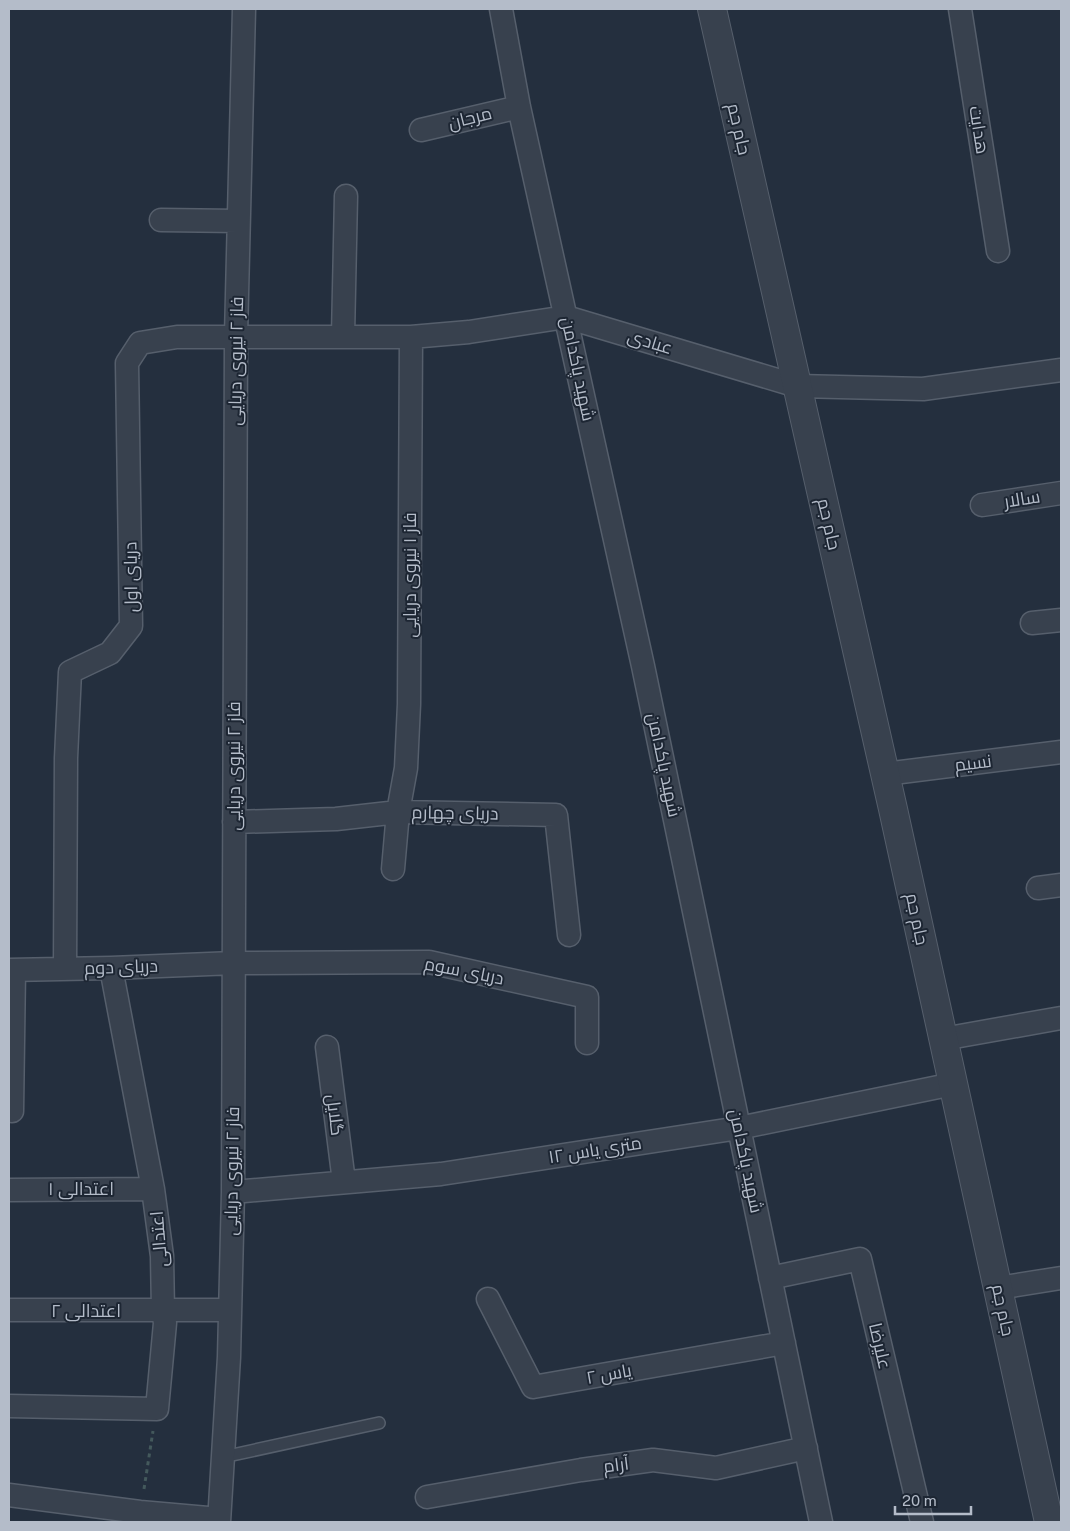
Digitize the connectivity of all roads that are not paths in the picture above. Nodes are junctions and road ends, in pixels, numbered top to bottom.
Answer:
1 (244, 9) edge
2 (501, 9) edge
3 (712, 9) edge
4 (960, 9) edge
5 (519, 106) junction
6 (421, 130) dead end
7 (346, 196) dead end
8 (161, 220) dead end
9 (238, 221) junction
10 (998, 251) dead end
11 (566, 317) junction
12 (236, 336) junction
13 (342, 336) junction
14 (412, 337) junction
15 (1061, 370) edge
16 (797, 386) junction
17 (1061, 493) edge
18 (982, 505) dead end
19 (1061, 620) edge
20 (1032, 623) dead end
21 (1061, 752) edge
22 (885, 774) junction
23 (398, 812) junction
24 (234, 822) junction
25 (393, 869) dead end
26 (1061, 884) edge
27 (1038, 888) dead end
28 (569, 935) dead end
29 (234, 963) junction
30 (111, 968) junction
31 (65, 969) junction
32 (11, 970) edge
33 (1061, 1018) edge
34 (944, 1039) junction
35 (586, 1043) dead end
36 (327, 1047) dead end
37 (11, 1071) edge
38 (953, 1084) junction
39 (12, 1111) dead end
40 (739, 1128) junction
41 (344, 1182) junction
42 (153, 1189) junction
43 (9, 1190) edge
44 (232, 1192) junction
45 (770, 1278) junction
46 (1061, 1278) edge
47 (998, 1288) junction
48 (488, 1298) dead end
49 (9, 1310) edge
50 (230, 1310) junction
51 (163, 1311) junction
52 (784, 1343) junction
53 (9, 1406) edge
54 (379, 1423) dead end
55 (806, 1448) junction
56 (222, 1457) junction
57 (9, 1495) edge
58 (427, 1497) dead end
59 (219, 1521) edge
60 (821, 1522) edge
61 (922, 1522) edge
62 (1049, 1522) edge

1 - 9 street, فاز ۲ نیروی دریایی
2 - 5 street, شهید پاکدامن
3 - 16 street, جام جم
4 - 10 street, هدایت
5 - 6 street, مرجان
5 - 11 street, شهید پاکدامن
7 - 13 street
8 - 9 street
9 - 12 street, فاز ۲ نیروی دریایی
11 - 14 street, عبادی
11 - 16 street, عبادی
11 - 40 street, شهید پاکدامن
12 - 13 street, عبادی
12 - 24 street, فاز ۲ نیروی دریایی
12 - 31 street, دریای اول
13 - 14 street, عبادی
14 - 23 street, فاز ۱ نیروی دریایی
15 - 16 street, عبادی
16 - 22 street, جام جم
17 - 18 street, سالار
19 - 20 street
21 - 22 street, نسیم
22 - 34 street, جام جم
23 - 24 street, دریای چهارم
23 - 25 street, فاز ۱ نیروی دریایی
23 - 28 street, دریای چهارم
24 - 29 street, فاز ۲ نیروی دریایی
26 - 27 street
29 - 30 street, دریای دوم
29 - 35 street, دریای سوم
29 - 44 street, فاز ۲ نیروی دریایی
30 - 31 street, دریای دوم
30 - 42 street, اعتدالی
31 - 32 street, دریای دوم
32 - 37 street
33 - 34 street
34 - 38 street, جام جم
36 - 41 street, گلایل
37 - 39 street
38 - 40 street, ۱۲ متری یاس
38 - 47 street, جام جم
40 - 41 street, ۱۲ متری یاس
40 - 45 street, شهید پاکدامن
41 - 44 street, ۱۲ متری یاس
42 - 43 street, اعتدالی ۱
42 - 51 street, اعتدالی
44 - 50 street, فاز ۲ نیروی دریایی
45 - 52 street, شهید پاکدامن
45 - 61 street, علیرضا
46 - 47 street
47 - 62 street, جام جم
48 - 52 street, یاس ۲
49 - 51 street, اعتدالی ۲
50 - 51 street, اعتدالی ۲
50 - 56 street, فاز ۲ نیروی دریایی
51 - 53 street, اعتدالی
52 - 55 street, شهید پاکدامن
54 - 56 lane
55 - 58 street, آرام
55 - 60 street, شهید پاکدامن
56 - 59 street, فاز ۲ نیروی دریایی
57 - 59 street

